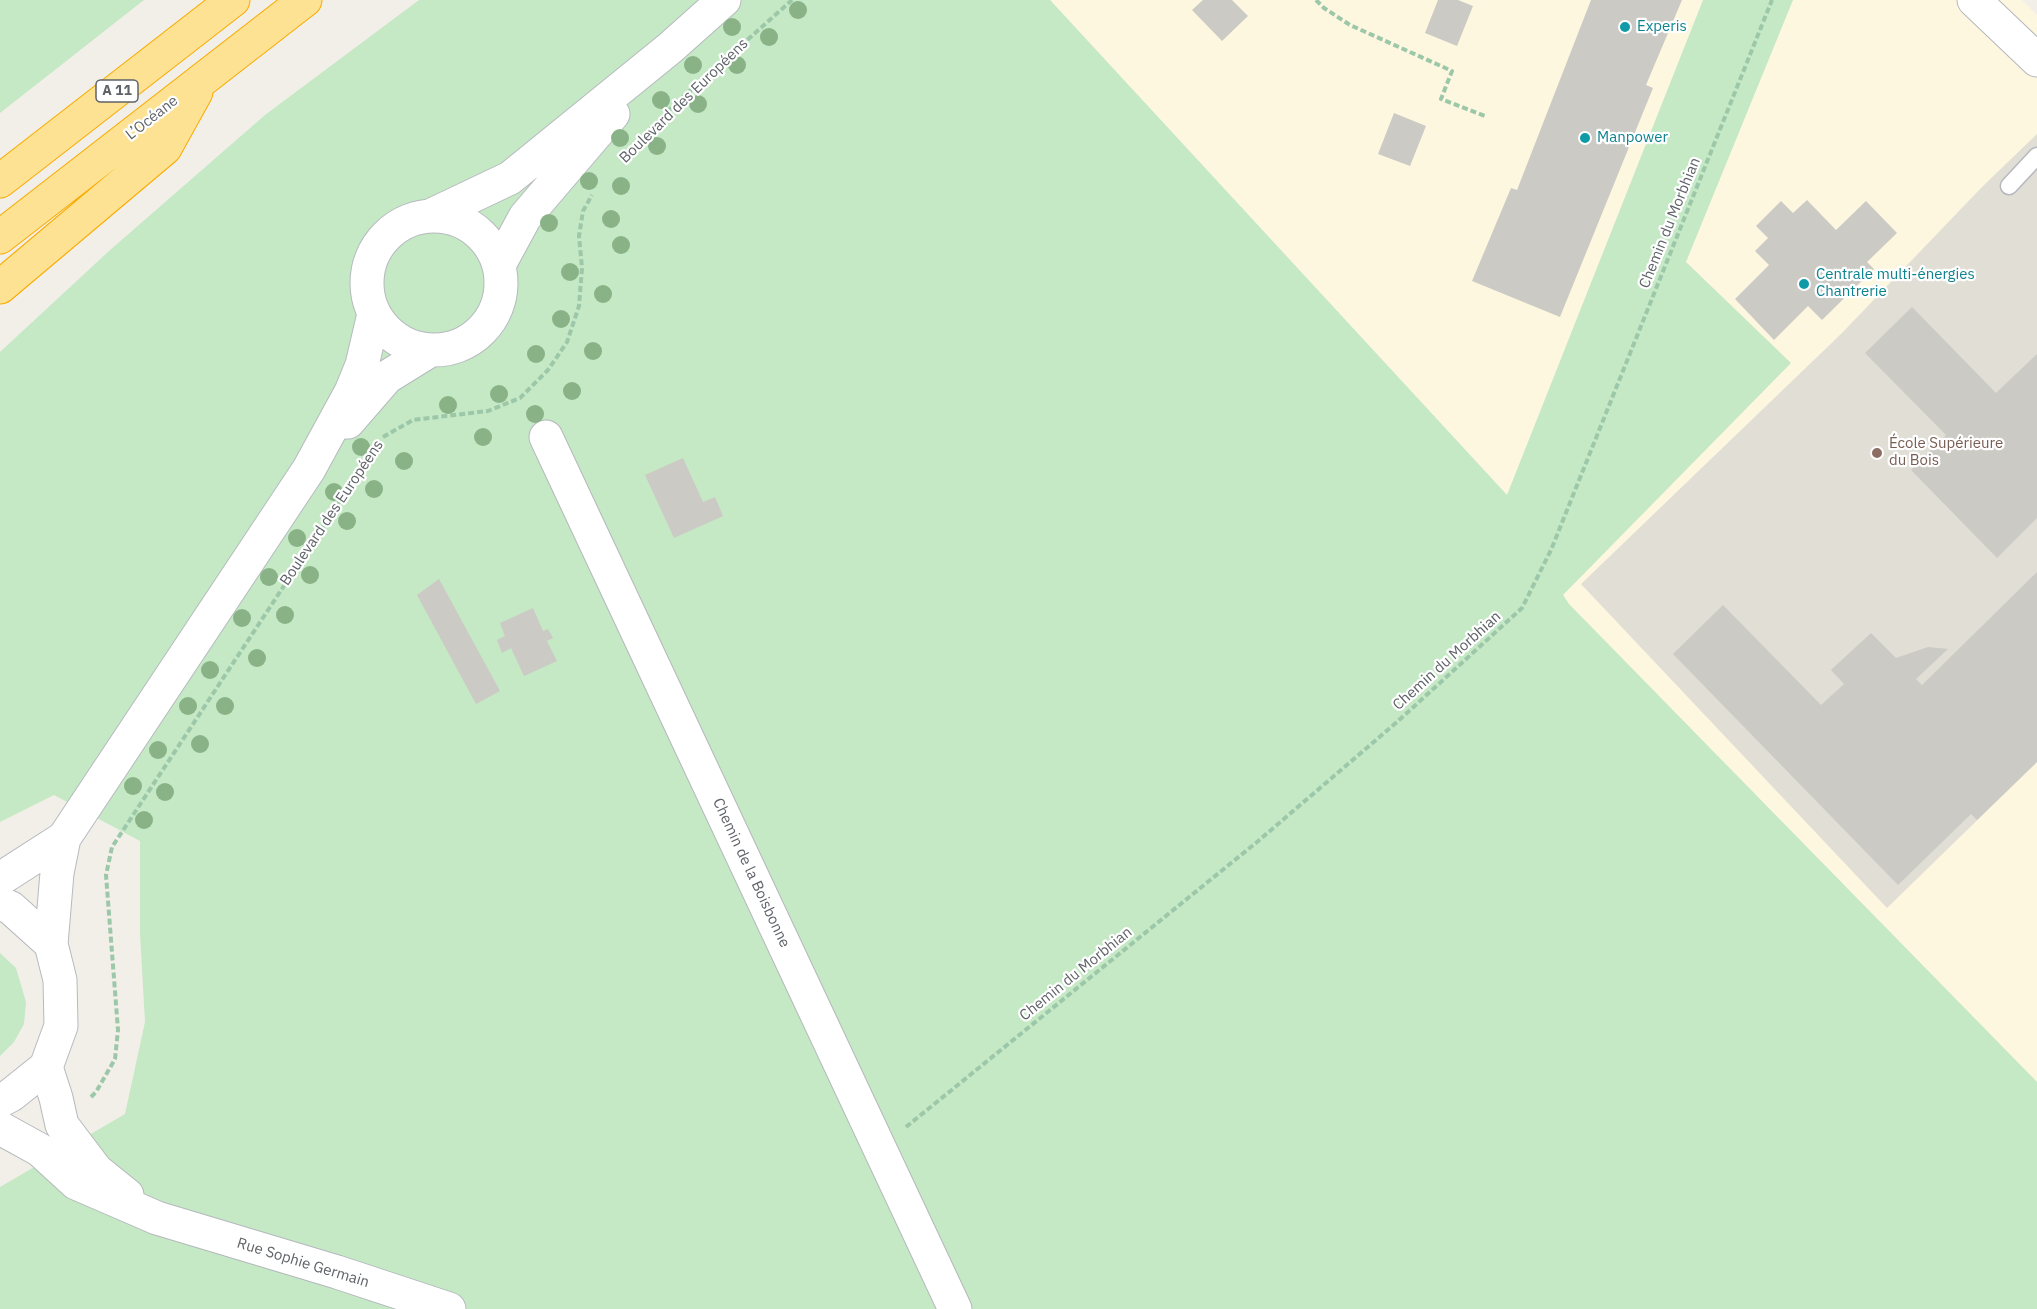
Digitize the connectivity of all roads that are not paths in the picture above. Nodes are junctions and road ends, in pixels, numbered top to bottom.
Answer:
1 (233, 0) edge
2 (305, 0) edge
3 (724, 0) edge
4 (1974, 0) edge
5 (670, 48) junction
6 (2037, 60) edge
7 (202, 81) junction
8 (2037, 156) edge
9 (0, 181) edge
10 (2009, 186) dead end
11 (430, 216) junction
12 (0, 237) edge
13 (499, 265) junction
14 (0, 287) edge
15 (374, 314) junction
16 (429, 351) junction
17 (546, 437) dead end
18 (309, 469) junction
19 (64, 838) junction
20 (0, 879) edge
21 (0, 903) edge
22 (51, 944) junction
23 (46, 1067) junction
24 (0, 1101) edge
25 (0, 1128) edge
26 (157, 1218) junction
27 (449, 1309) edge
28 (955, 1309) edge

1 - 9 highway, A 11
2 - 7 highway, L’Océane / A 11
3 - 5 street
4 - 6 street
5 - 11 street
5 - 13 street
7 - 12 highway, L’Océane / A 11
7 - 14 highway
8 - 10 lane
11 - 13 street
11 - 15 street
13 - 16 street
15 - 16 street
15 - 18 street
16 - 18 street
17 - 28 street, Chemin de la Boisbonne
18 - 19 street
19 - 20 street
19 - 22 street
21 - 22 street
22 - 23 street
23 - 24 street
23 - 26 street, Rue Sophie Germain
25 - 26 street, Rue Sophie Germain
26 - 27 street, Rue Sophie Germain

